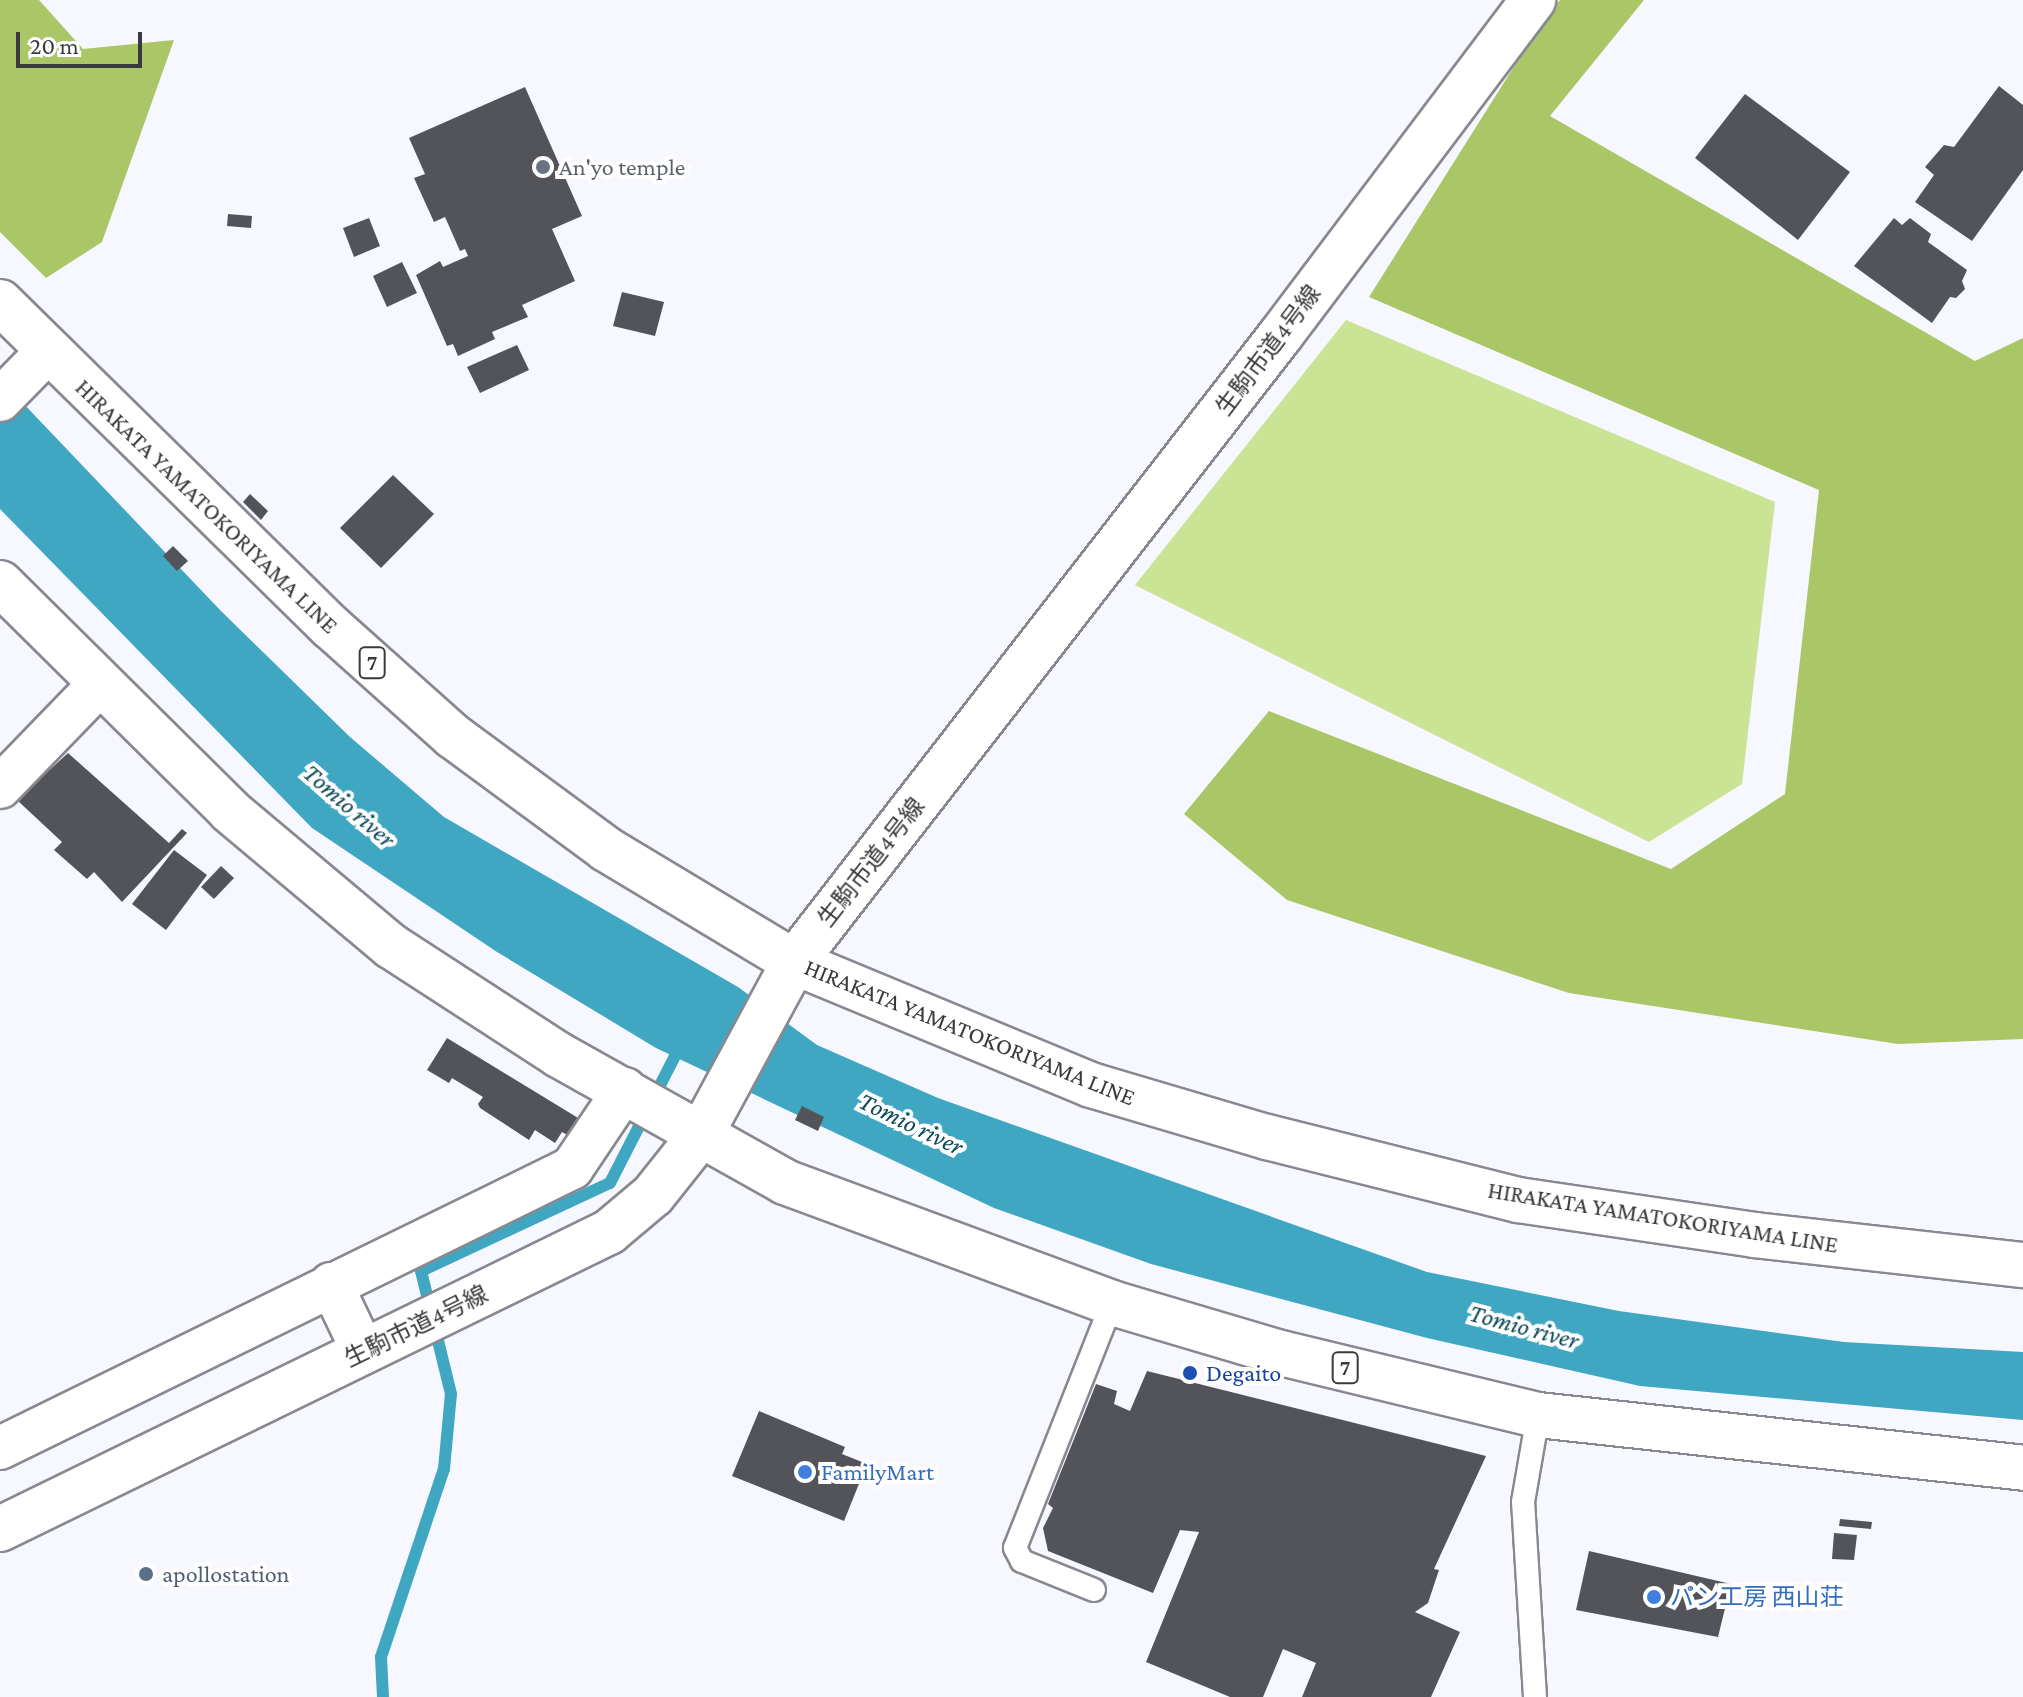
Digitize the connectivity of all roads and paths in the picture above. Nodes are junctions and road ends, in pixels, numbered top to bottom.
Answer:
1 (1533, 0) edge
2 (0, 302) edge
3 (48, 351) junction
4 (0, 400) edge
5 (0, 583) edge
6 (99, 685) junction
7 (0, 787) edge
8 (794, 962) junction
9 (625, 1089) junction
10 (700, 1136) junction
11 (2023, 1265) edge
12 (331, 1284) junction
13 (1112, 1303) junction
14 (363, 1351) junction
15 (1538, 1415) junction
16 (0, 1448) edge
17 (2023, 1468) edge
18 (0, 1529) edge
19 (1094, 1590) dead end
20 (1535, 1697) edge

1 - 8 main road, 生駒市道4号線
2 - 3 main road, HIRAKATA YAMATOKORIYAMA LINE / 7
3 - 4 street
3 - 8 main road, HIRAKATA YAMATOKORIYAMA LINE / 7
5 - 6 main road, 7
6 - 7 street
6 - 9 main road, 7
8 - 10 main road, 生駒市道4号線
8 - 11 main road, HIRAKATA YAMATOKORIYAMA LINE / 7
9 - 10 main road, 7
9 - 12 street
10 - 13 main road, 7
10 - 14 main road, 生駒市道4号線
12 - 14 street
12 - 16 street
13 - 15 main road, 7
13 - 19 lane
14 - 18 main road, 生駒市道4号線
15 - 17 main road, 7
15 - 20 lane

